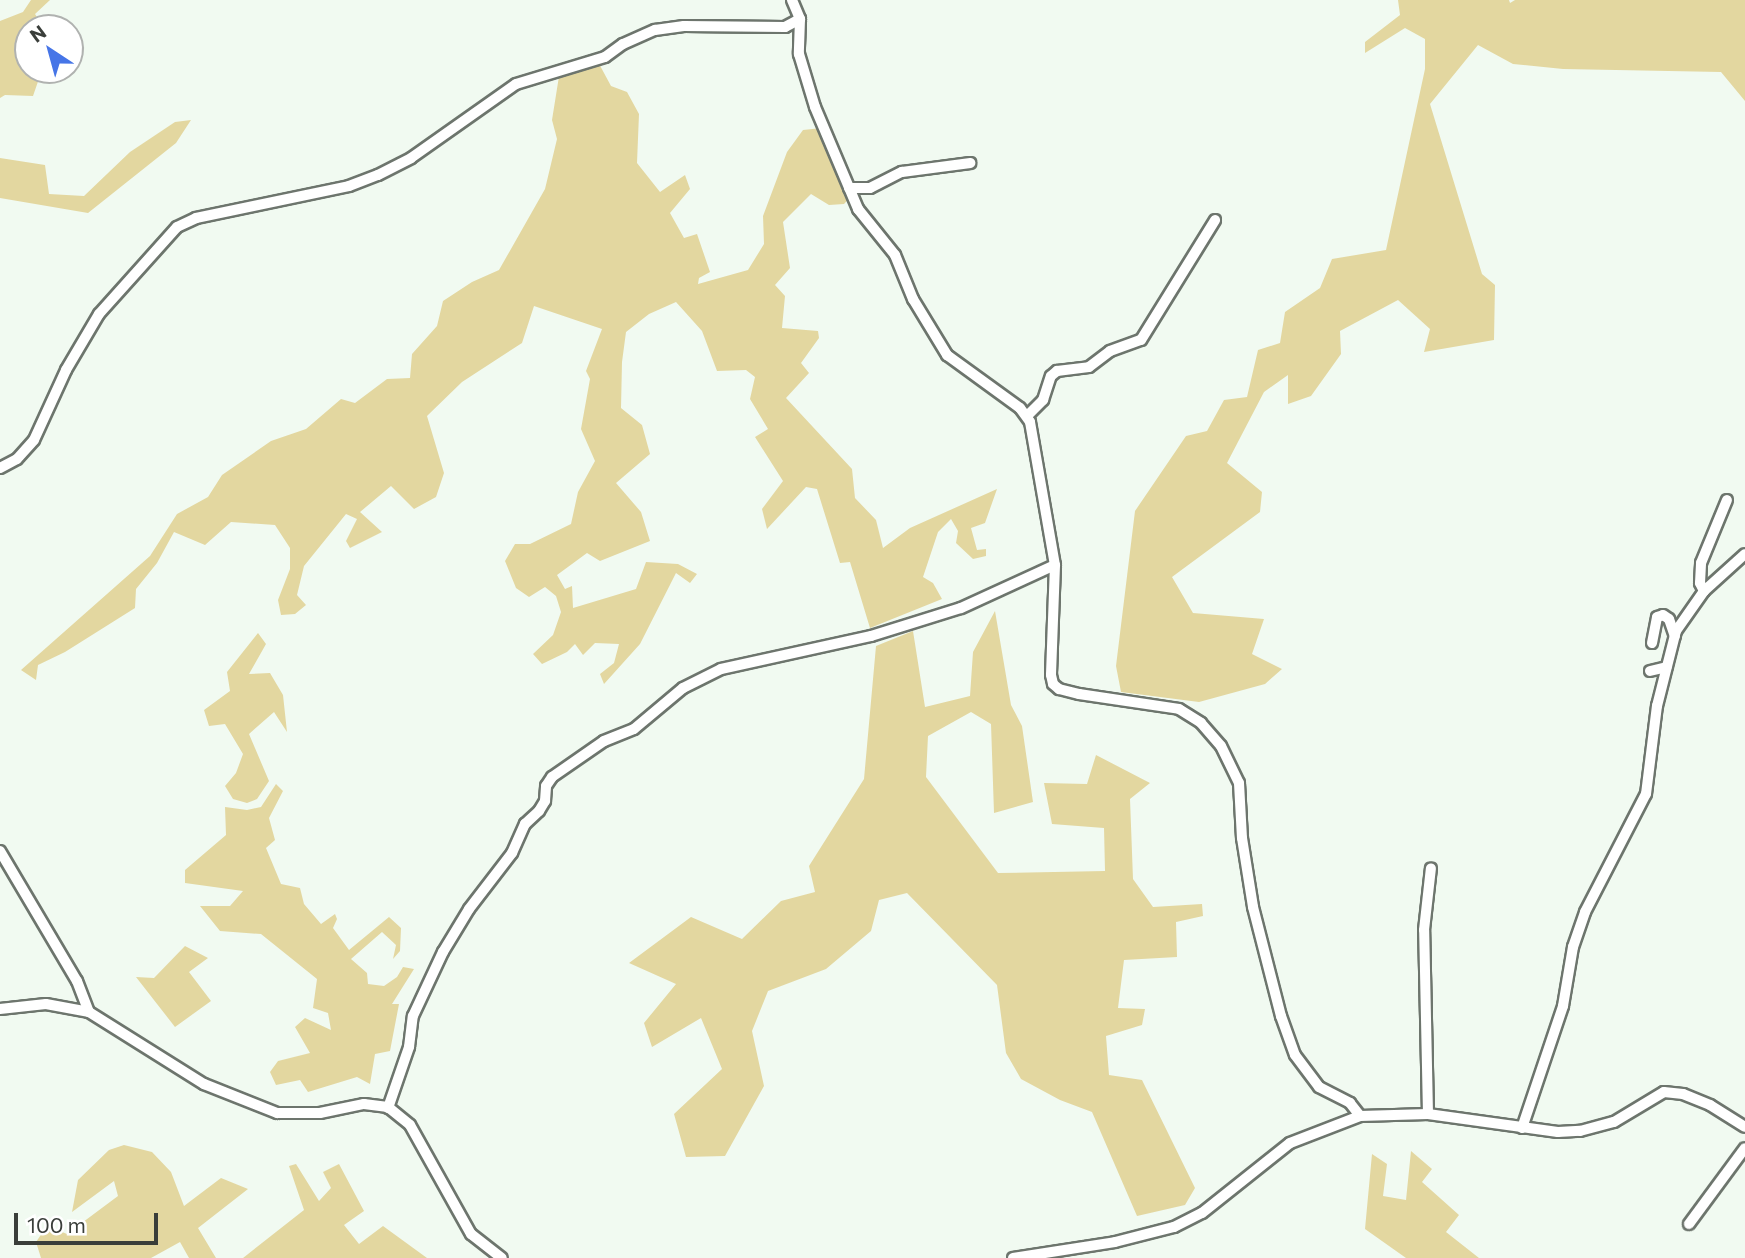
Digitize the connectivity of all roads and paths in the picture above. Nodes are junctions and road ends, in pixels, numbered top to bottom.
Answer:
1 (792, 0) edge
2 (800, 19) junction
3 (970, 163) dead end
4 (849, 188) junction
5 (1215, 220) dead end
6 (1027, 416) junction
7 (0, 468) edge
8 (1727, 500) dead end
9 (1745, 554) edge
10 (1055, 565) junction
11 (1704, 591) junction
12 (1675, 636) junction
13 (1652, 643) dead end
14 (1667, 667) junction
15 (1650, 671) dead end
16 (0, 851) edge
17 (1431, 867) dead end
18 (0, 1009) edge
19 (89, 1012) junction
20 (388, 1108) junction
21 (1428, 1114) junction
22 (1360, 1116) junction
23 (1745, 1127) edge
24 (1522, 1128) junction
25 (1745, 1148) edge
26 (1689, 1224) dead end
27 (502, 1258) edge
28 (1013, 1258) edge

1 - 2 street
2 - 4 street
2 - 7 street
3 - 4 street
4 - 6 street
5 - 6 street
6 - 10 street
8 - 11 street
9 - 11 street
10 - 20 street
10 - 22 street
11 - 12 street
12 - 13 street
12 - 14 street
14 - 15 street
14 - 24 street
16 - 19 street
17 - 21 street
18 - 19 street
19 - 20 street
20 - 27 street
21 - 22 street
21 - 24 street
22 - 28 street
23 - 24 street
25 - 26 street

